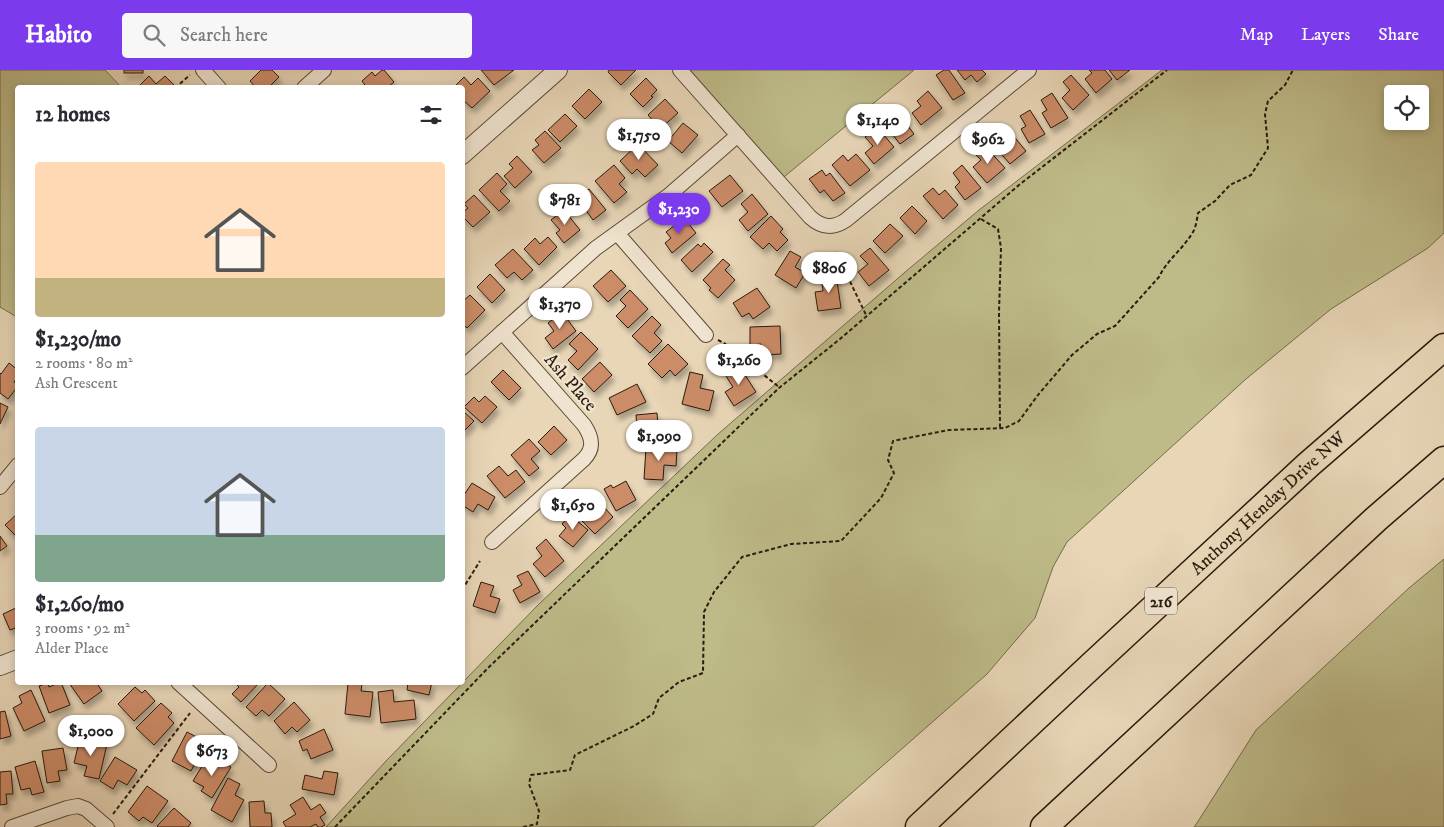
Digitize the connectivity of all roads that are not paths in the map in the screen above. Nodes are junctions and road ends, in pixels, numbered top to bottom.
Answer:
1 (324, 70) edge
2 (558, 70) edge
3 (680, 70) edge
4 (1029, 70) edge
5 (197, 72) edge
6 (215, 85) edge
7 (307, 85) edge
8 (738, 134) junction
9 (465, 151) edge
10 (617, 233) junction
11 (502, 332) junction
12 (706, 335) road end
13 (1444, 347) edge
14 (465, 365) edge
15 (1444, 460) edge
16 (1444, 466) edge
17 (15, 469) edge
18 (0, 487) edge
19 (1394, 503) junction
20 (492, 542) dead end
21 (15, 660) edge
22 (0, 666) edge
23 (181, 685) edge
24 (269, 765) dead end
25 (12, 827) edge
26 (107, 827) edge
27 (919, 827) edge
28 (1044, 827) edge

1 - 7 street
2 - 9 street
3 - 8 street
4 - 8 street
5 - 6 street
8 - 10 street
10 - 11 street
10 - 12 street
11 - 14 street
11 - 20 street, Ash Place
13 - 27 highway, Anthony Henday Drive NW / 216
15 - 19 highway
16 - 19 highway
17 - 18 street
19 - 28 highway
21 - 22 street
23 - 24 street
25 - 26 street

